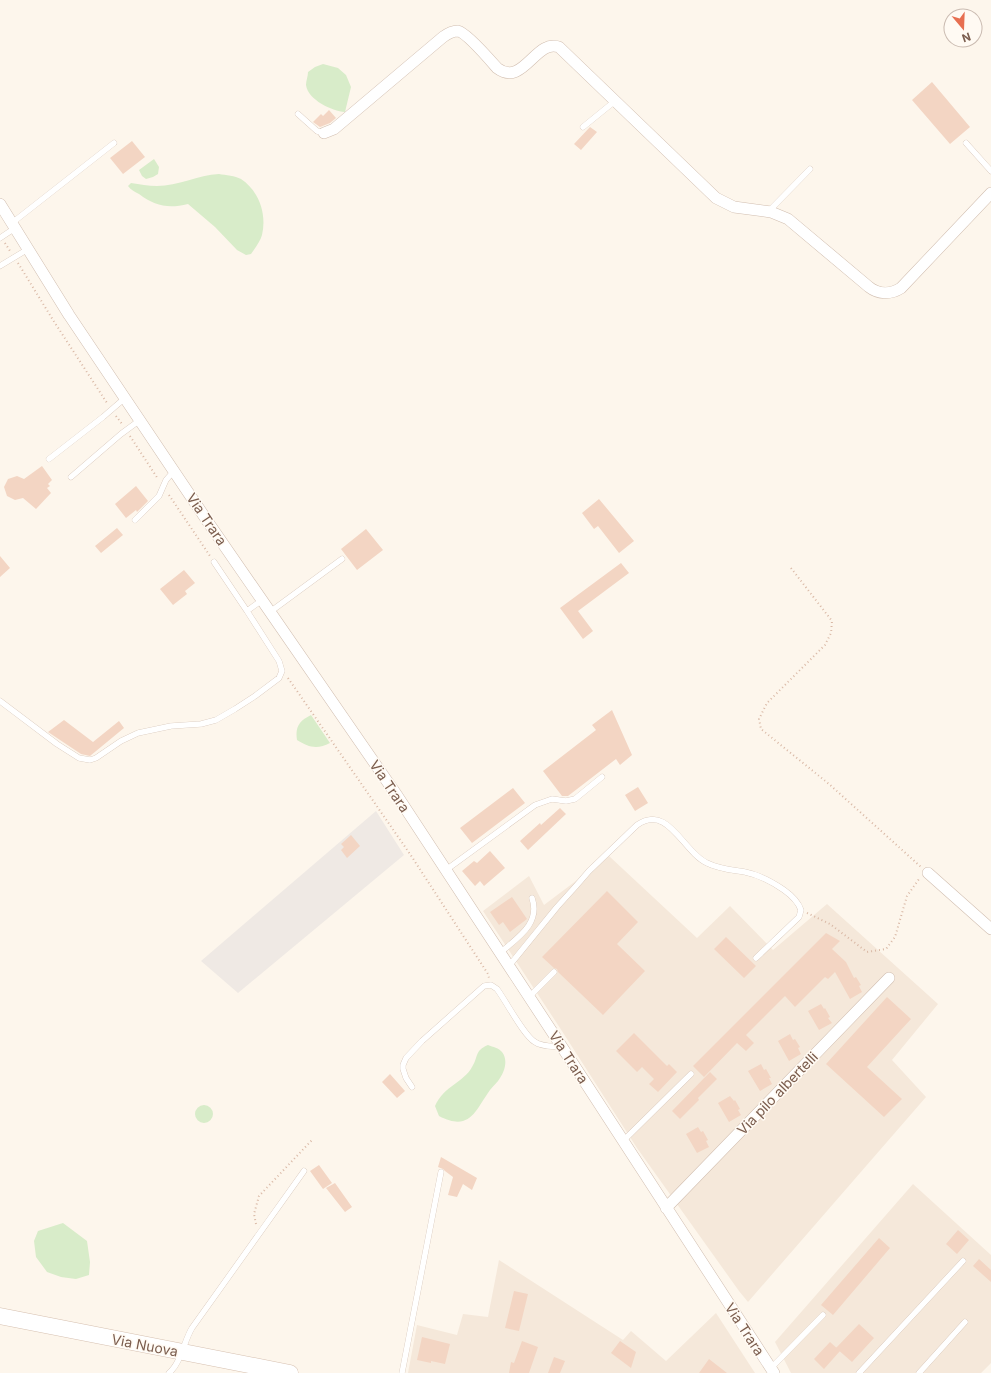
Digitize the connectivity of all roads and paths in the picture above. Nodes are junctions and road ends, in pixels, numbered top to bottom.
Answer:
1 (615, 101) junction
2 (298, 114) dead end
3 (583, 127) dead end
4 (324, 133) joint
5 (966, 142) dead end
6 (114, 143) dead end
7 (810, 169) dead end
8 (991, 171) edge
9 (991, 193) edge
10 (0, 204) edge
11 (768, 212) junction
12 (13, 226) junction
13 (1, 238) edge
14 (28, 249) junction
15 (14, 257) junction
16 (0, 266) edge
17 (125, 398) junction
18 (112, 409) junction
19 (140, 420) junction
20 (125, 430) junction
21 (49, 458) dead end
22 (174, 471) junction
23 (71, 477) dead end
24 (163, 487) junction
25 (135, 520) dead end
26 (342, 559) dead end
27 (214, 562) joint
28 (791, 568) dead end
29 (262, 600) junction
30 (247, 611) junction
31 (270, 612) junction
32 (282, 671) junction
33 (0, 701) edge
34 (602, 777) dead end
35 (446, 870) junction
36 (928, 873) junction
37 (532, 898) dead end
38 (800, 910) junction
39 (991, 929) edge
40 (500, 953) junction
41 (756, 958) dead end
42 (509, 966) junction
43 (554, 972) dead end
44 (889, 978) dead end
45 (491, 985) junction
46 (529, 997) junction
47 (562, 1047) junction
48 (691, 1074) dead end
49 (412, 1087) dead end
50 (312, 1140) dead end
51 (623, 1141) junction
52 (304, 1171) dead end
53 (441, 1172) dead end
54 (666, 1208) junction
55 (259, 1233) junction
56 (962, 1261) dead end
57 (823, 1315) dead end
58 (0, 1316) edge
59 (965, 1322) dead end
60 (181, 1352) junction
61 (258, 1370) edge
62 (772, 1371) edge
63 (169, 1373) edge
64 (290, 1373) edge
65 (402, 1373) edge
66 (858, 1373) edge
67 (919, 1373) edge

1 - 3 lane
1 - 4 street
1 - 11 street
2 - 4 lane
5 - 8 lane
6 - 12 lane
7 - 11 lane
9 - 11 street
10 - 12 street, Via Trara
12 - 13 lane
12 - 14 street, Via Trara
13 - 15 path
14 - 15 lane
14 - 17 street, Via Trara
15 - 16 lane
15 - 18 path
17 - 18 lane
17 - 19 street, Via Trara
18 - 20 path
18 - 21 lane
19 - 20 lane
19 - 22 street, Via Trara
20 - 23 lane
20 - 24 path
22 - 24 lane
22 - 29 street, Via Trara
24 - 25 lane
24 - 27 path
26 - 31 lane
27 - 30 lane
28 - 36 path
29 - 30 lane
29 - 31 street, Via Trara
30 - 32 lane
31 - 35 street, Via Trara
32 - 33 lane
32 - 45 path
34 - 35 lane
35 - 40 street, Via Trara
36 - 38 path
36 - 39 street
37 - 40 lane
38 - 41 lane
38 - 42 lane
40 - 42 street, Via Trara
42 - 46 street, Via Trara
43 - 46 lane
44 - 54 street, Via pilo albertelli
45 - 47 lane
45 - 49 lane
46 - 47 street, Via Trara
47 - 51 street, Via Trara
48 - 51 lane
50 - 55 path
51 - 54 street, Via Trara
52 - 55 lane
53 - 65 lane
54 - 62 street, Via Trara
55 - 60 lane
56 - 66 lane
57 - 62 lane
58 - 60 main road, Via Nuova
59 - 67 lane
60 - 61 main road, Via Nuova
60 - 63 lane
61 - 64 main road, Via Nuova

